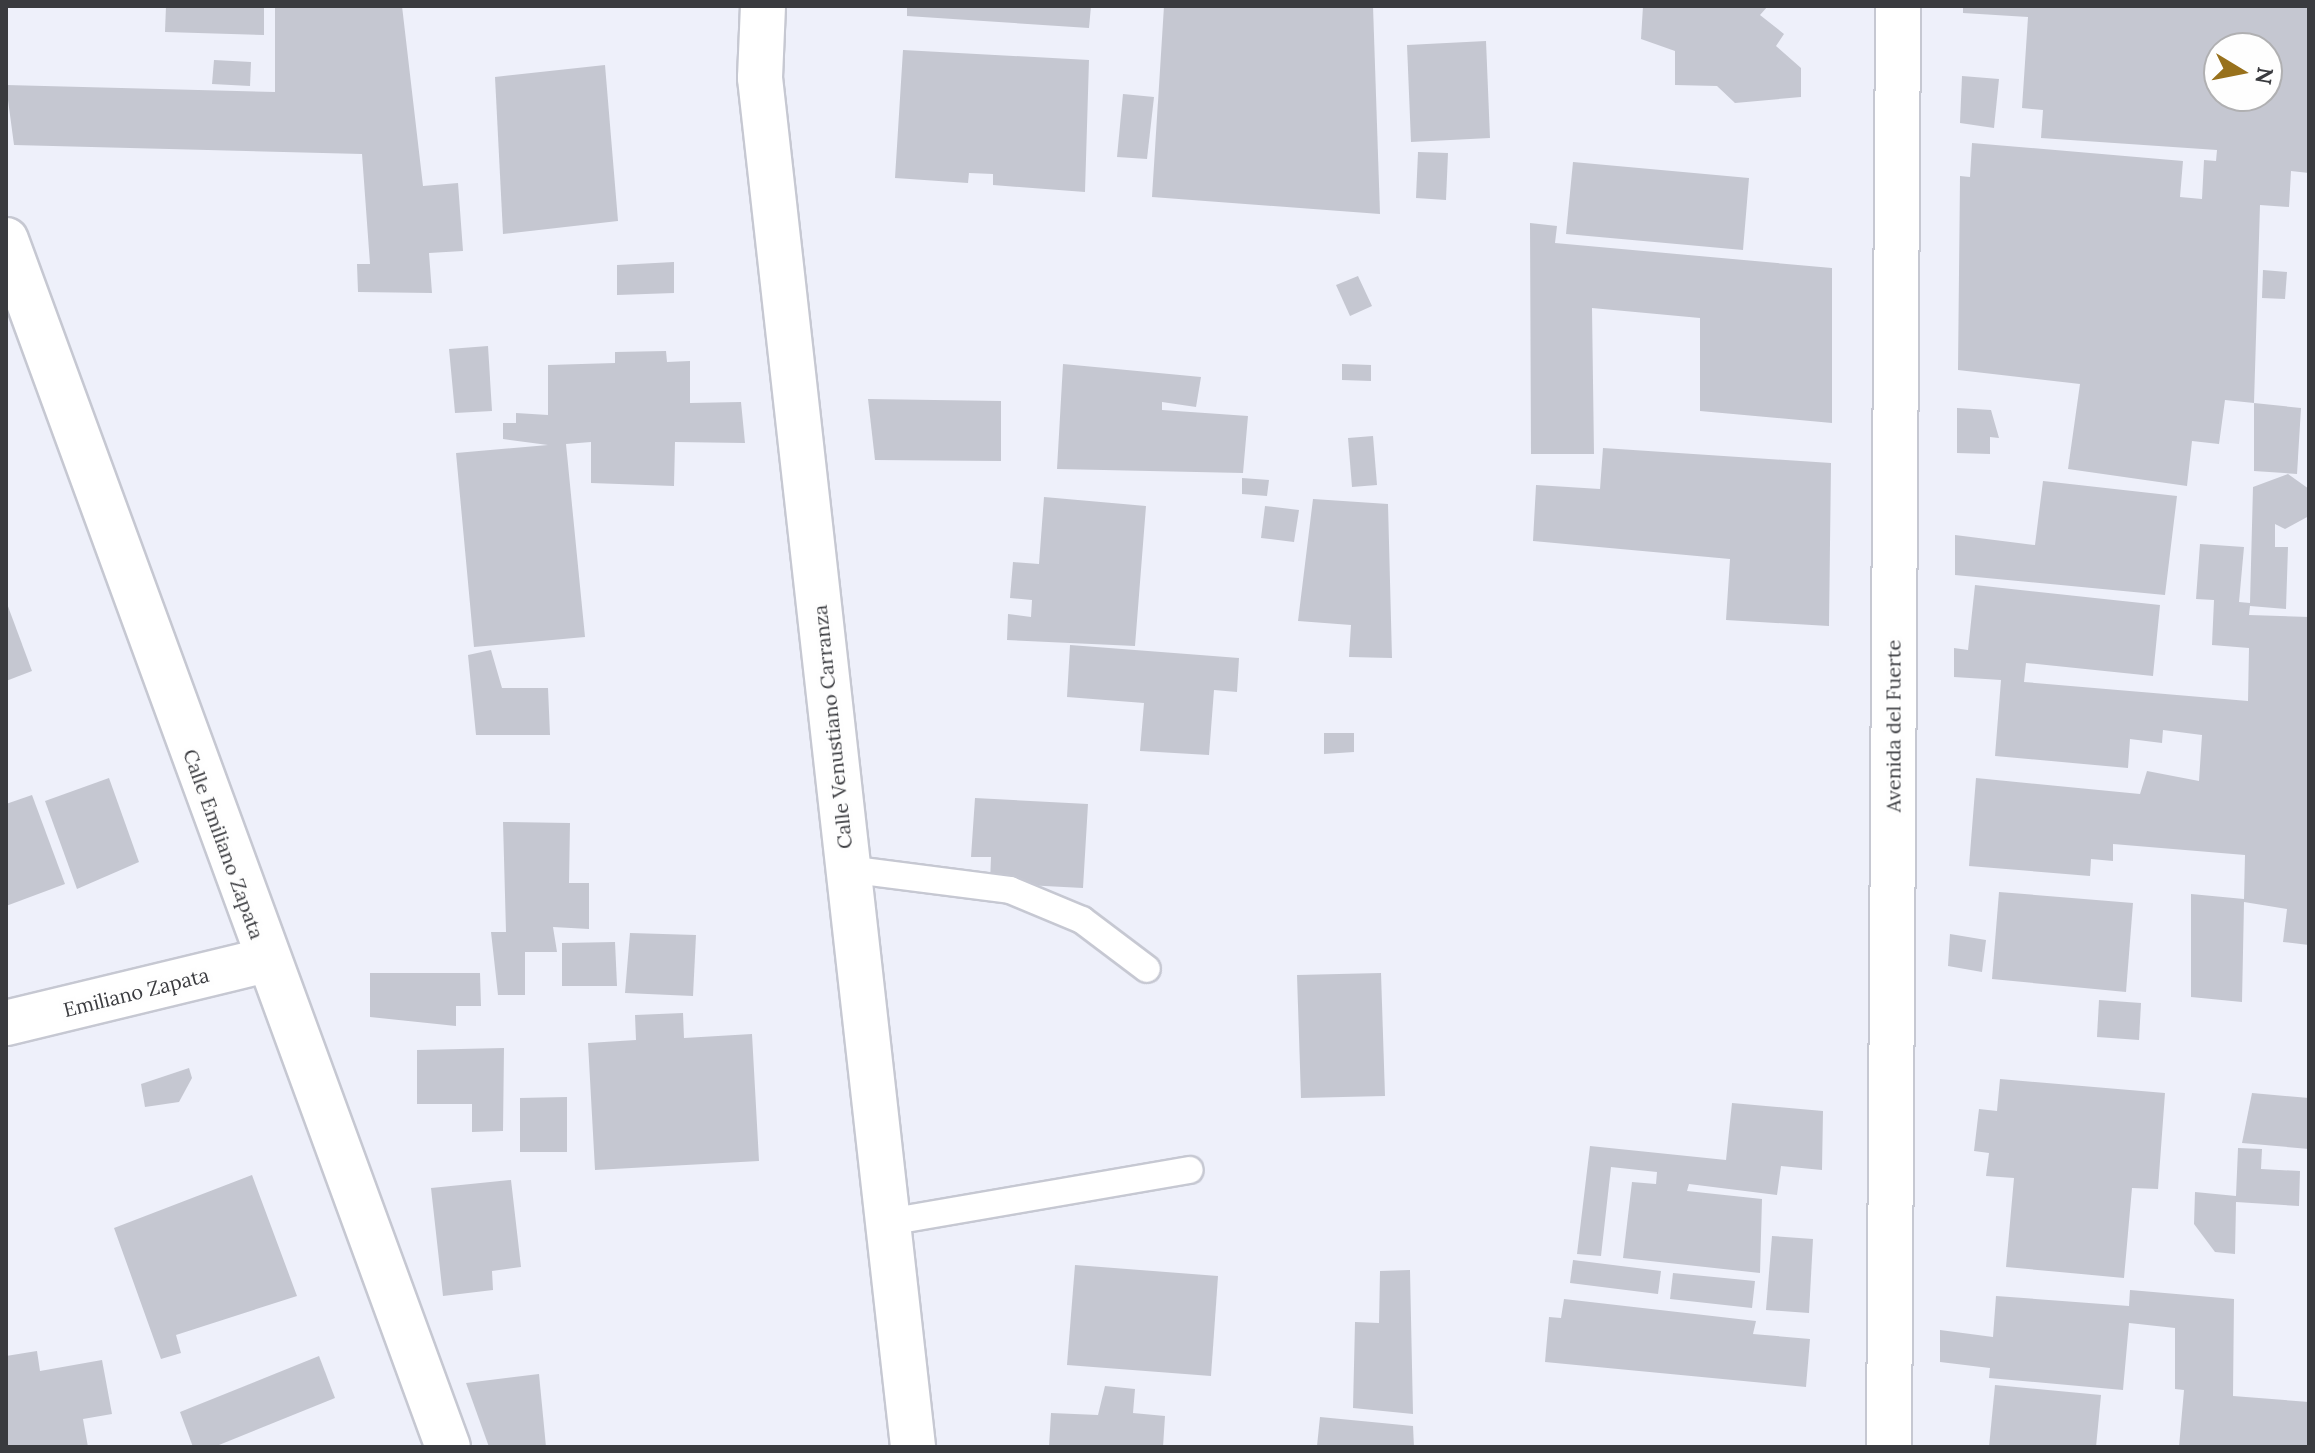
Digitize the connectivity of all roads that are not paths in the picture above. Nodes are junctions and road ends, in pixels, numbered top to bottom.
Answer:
1 (763, 6) edge
2 (1898, 6) edge
3 (6, 240) edge
4 (847, 869) junction
5 (266, 960) junction
6 (1147, 969) dead end
7 (6, 1023) edge
8 (1190, 1170) dead end
9 (888, 1222) junction
10 (448, 1447) edge
11 (913, 1447) edge
12 (1889, 1447) edge

1 - 4 street, Calle Venustiano Carranza
2 - 12 street, Avenida del Fuerte
3 - 5 street, Calle Emiliano Zapata
4 - 6 lane
4 - 9 street, Calle Venustiano Carranza
5 - 7 street, Emiliano Zapata
5 - 10 street, Calle Emiliano Zapata
8 - 9 lane
9 - 11 street, Calle Venustiano Carranza

